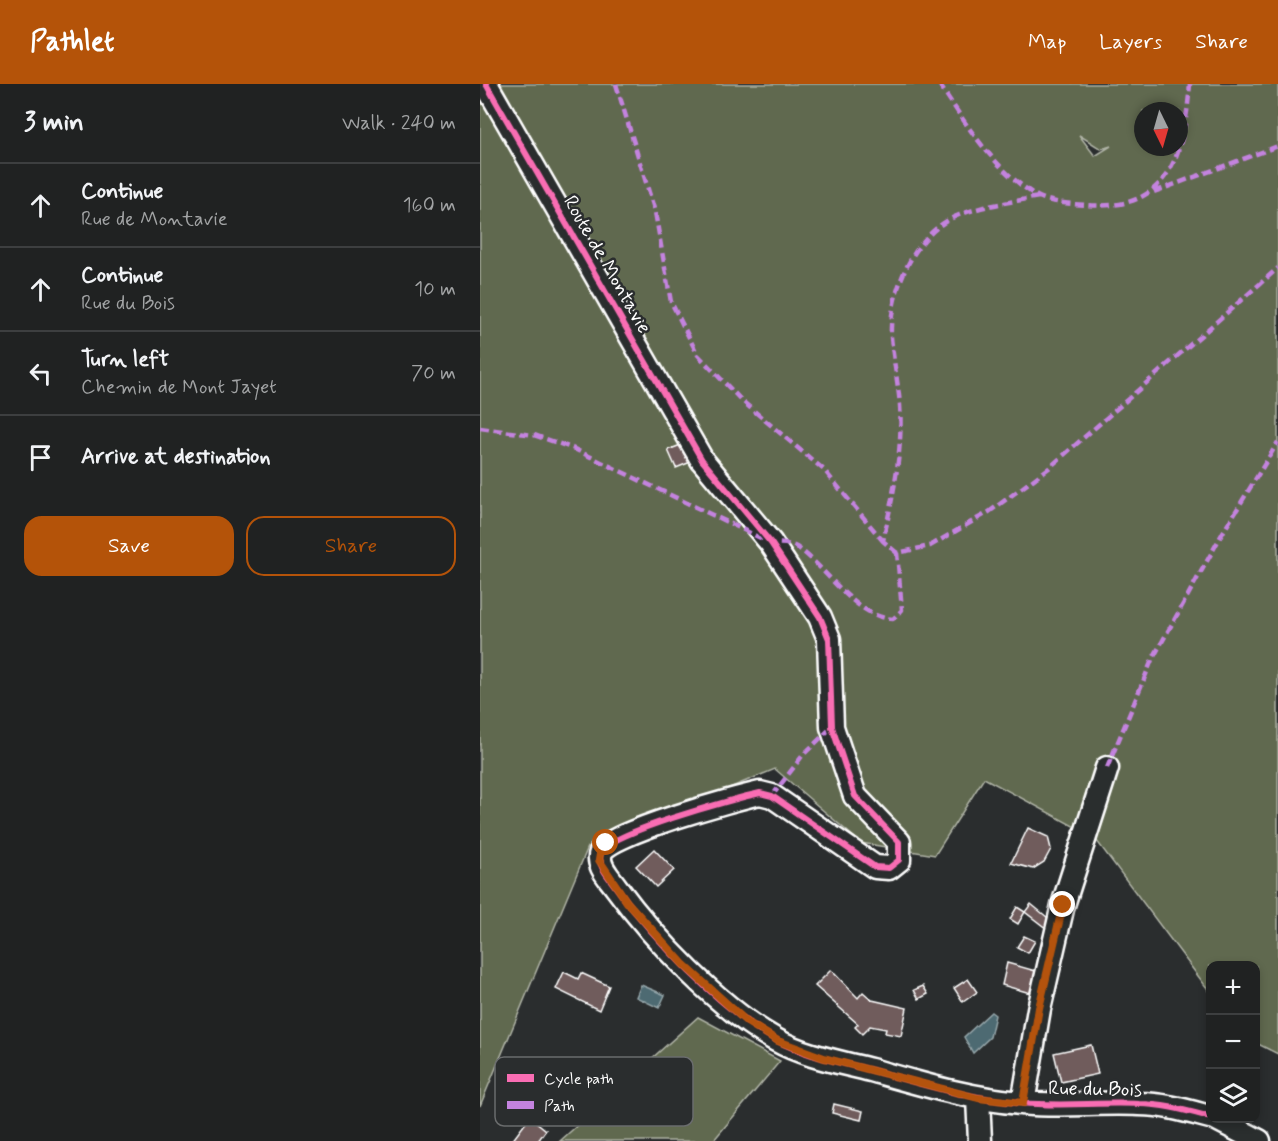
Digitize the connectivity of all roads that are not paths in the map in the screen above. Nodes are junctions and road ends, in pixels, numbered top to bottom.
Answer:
1 (486, 84) edge
2 (1107, 768) dead end
3 (978, 1098) junction
4 (1023, 1103) junction
5 (1206, 1116) edge
6 (1223, 1123) edge
7 (980, 1141) edge
8 (1259, 1141) edge

1 - 3 street, Route de Montavie
2 - 4 street
3 - 4 street, Rue du Bois
3 - 7 street
4 - 5 street, Rue du Bois
6 - 8 street

